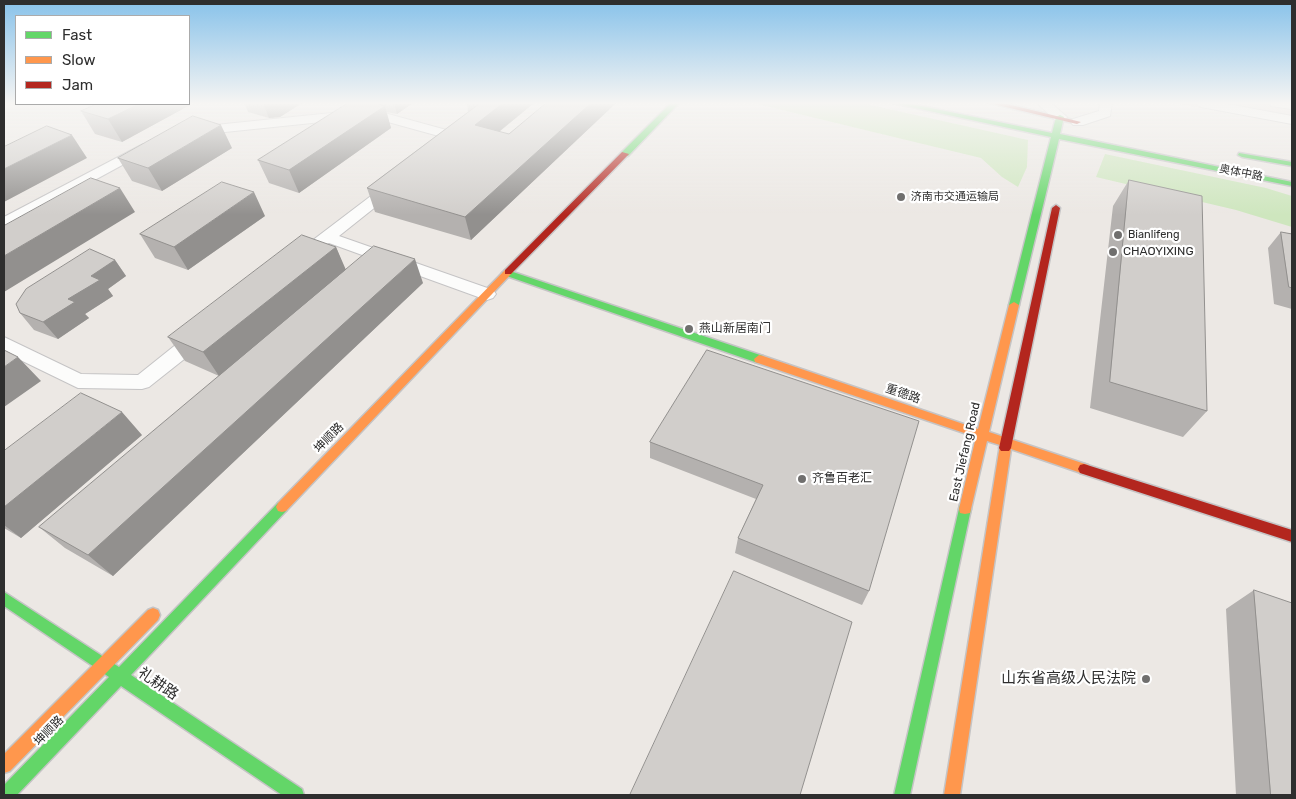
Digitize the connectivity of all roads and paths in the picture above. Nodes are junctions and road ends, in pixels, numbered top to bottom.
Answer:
1 (452, 140) edge
2 (638, 140) edge
3 (1053, 140) edge
4 (1062, 140) edge
5 (1071, 140) edge
6 (152, 143) edge
7 (1069, 144) junction
8 (1230, 153) dead end
9 (433, 155) edge
10 (1292, 164) edge
11 (403, 178) edge
12 (1292, 184) edge
13 (1058, 196) dead end
14 (4, 223) edge
15 (327, 237) junction
16 (509, 254) dead end
17 (304, 255) edge
18 (495, 268) dead end
19 (507, 273) junction
20 (478, 291) junction
21 (211, 327) edge
22 (4, 344) edge
23 (982, 435) junction
24 (1006, 444) junction
25 (1292, 536) edge
26 (4, 598) edge
27 (159, 609) dead end
28 (103, 665) junction
29 (120, 676) junction
30 (4, 765) edge
31 (6, 795) edge
32 (296, 795) edge
33 (902, 795) edge
34 (952, 795) edge

1 - 9 street
2 - 19 main road, 坤顺路
3 - 23 main road, East Jiefang Road
4 - 7 main road, 奥体中路
5 - 7 main road
6 - 14 street
7 - 12 main road, 奥体中路
8 - 10 main road, 奥体中路
11 - 15 street
13 - 24 main road
15 - 17 street
15 - 20 street
16 - 18 main road
19 - 20 main road, 坤顺路
19 - 23 main road, 重德路
20 - 29 main road, 坤顺路
21 - 22 street
23 - 24 main road, 重德路
23 - 33 main road, East Jiefang Road
24 - 25 main road, 重德路
24 - 34 main road
26 - 28 main road, 礼耕路
27 - 28 main road, 坤顺路
28 - 29 main road, 礼耕路
28 - 30 main road, 坤顺路
29 - 31 main road, 坤顺路
29 - 32 main road, 礼耕路

